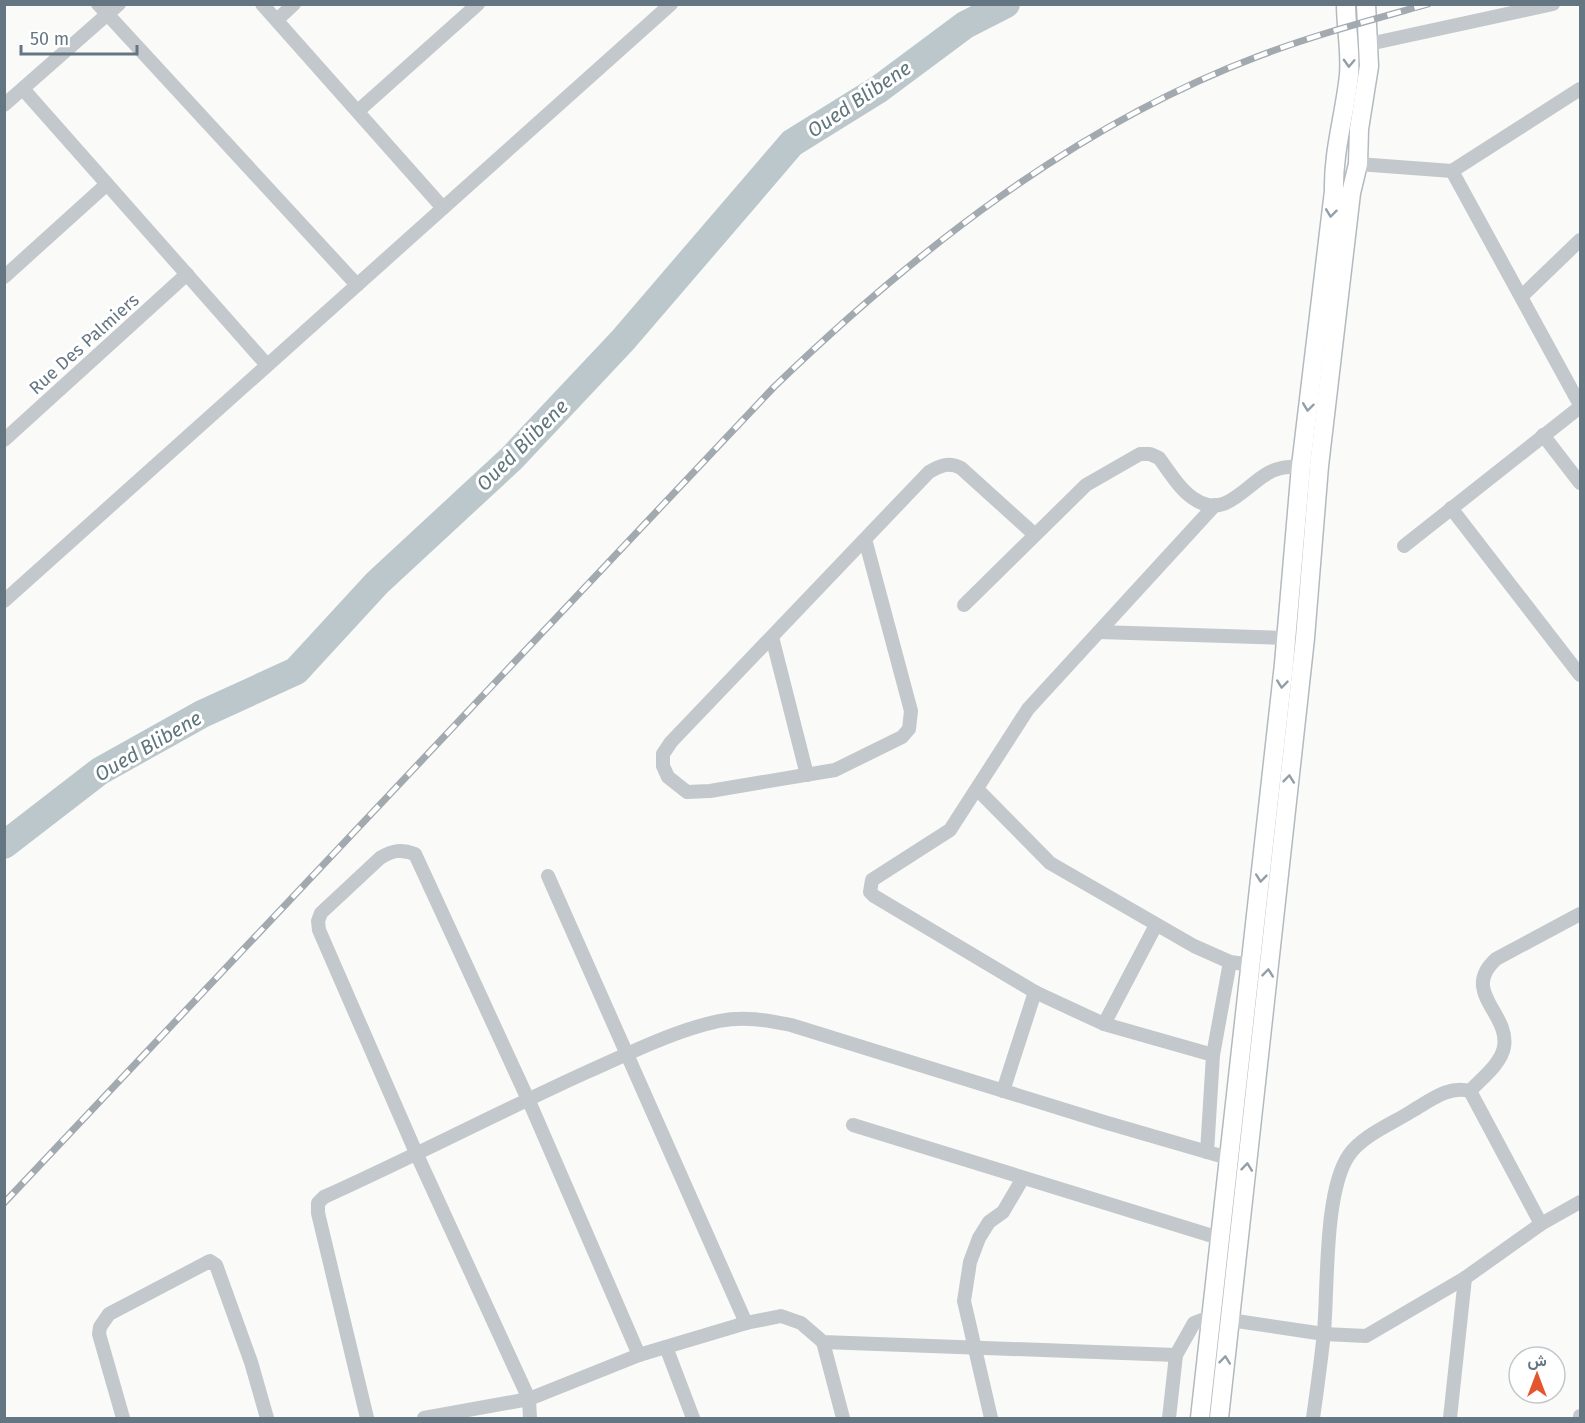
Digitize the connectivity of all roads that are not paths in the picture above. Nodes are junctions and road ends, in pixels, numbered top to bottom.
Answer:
1 (119, 4) edge
2 (262, 4) edge
3 (294, 4) edge
4 (478, 4) edge
5 (671, 4) edge
6 (1346, 4) edge
7 (1366, 4) edge
8 (1553, 4) edge
9 (103, 10) edge
10 (278, 19) junction
11 (1369, 44) junction
12 (23, 89) junction
13 (1581, 89) edge
14 (4, 105) edge
15 (358, 111) junction
16 (1334, 162) junction
17 (1358, 165) junction
18 (1452, 171) junction
19 (107, 184) junction
20 (443, 208) junction
21 (1581, 240) edge
22 (187, 274) junction
23 (4, 277) edge
24 (357, 285) junction
25 (1522, 296) junction
26 (267, 365) junction
27 (1581, 406) edge
28 (1543, 435) junction
29 (4, 440) edge
30 (1301, 466) junction
31 (1581, 483) edge
32 (1215, 505) junction
33 (1451, 508) junction
34 (1034, 534) junction
35 (865, 539) junction
36 (1404, 546) dead end
37 (4, 601) edge
38 (964, 605) dead end
39 (1099, 632) junction
40 (771, 637) junction
41 (1285, 637) junction
42 (1304, 638) junction
43 (1581, 675) edge
44 (807, 775) junction
45 (978, 790) junction
46 (548, 876) dead end
47 (1581, 914) edge
48 (1156, 925) junction
49 (1230, 962) junction
50 (1252, 965) junction
51 (1035, 992) junction
52 (1104, 1024) junction
53 (629, 1053) junction
54 (1213, 1055) junction
55 (1003, 1091) junction
56 (1470, 1091) junction
57 (528, 1098) junction
58 (853, 1125) dead end
59 (1207, 1152) junction
60 (417, 1155) junction
61 (1228, 1158) junction
62 (1023, 1178) junction
63 (1581, 1202) edge
64 (1541, 1224) junction
65 (1219, 1238) junction
66 (1465, 1278) junction
67 (1210, 1319) junction
68 (1230, 1321) junction
69 (746, 1323) junction
70 (1324, 1334) junction
71 (823, 1342) junction
72 (666, 1347) junction
73 (975, 1348) junction
74 (639, 1355) junction
75 (1176, 1355) junction
76 (529, 1399) junction
77 (123, 1419) edge
78 (267, 1419) edge
79 (367, 1419) edge
80 (424, 1419) edge
81 (530, 1419) edge
82 (693, 1419) edge
83 (843, 1419) edge
84 (992, 1419) edge
85 (1169, 1419) edge
86 (1200, 1419) edge
87 (1219, 1419) edge
88 (1313, 1419) edge
89 (1450, 1419) edge

1 - 9 street
2 - 10 street
3 - 10 street
4 - 15 street
5 - 20 street
6 -> 16 main road
7 - 11 main road
8 - 11 street
9 - 12 street
9 - 24 street
10 - 15 street
11 - 17 main road
12 - 14 street
12 - 19 street
13 - 18 street
15 - 20 street
16 - 17 main road
16 -> 30 main road
17 - 18 street
17 - 42 main road
18 - 25 street
19 - 22 street
19 - 23 street
20 - 24 street
21 - 25 street
22 - 26 street
22 - 29 street, Rue Des Palmiers
24 - 26 street
25 - 27 street
26 - 37 street
27 - 28 street
28 - 31 street
28 - 33 street
30 - 32 street
30 - 41 main road
32 - 34 street
32 - 39 street
33 - 36 street
33 - 43 street
34 - 35 street
34 - 38 street
35 - 40 street
35 - 44 street
39 - 41 street
39 - 45 street
40 - 44 street
40 - 44 street
41 - 42 main road
41 - 42 main road
41 -> 50 main road
68 -> 42 main road
45 - 48 street
45 - 51 street
46 - 53 street
47 - 56 street
48 - 49 street
48 - 52 street
49 - 50 street
49 - 54 street
50 - 61 main road
51 - 52 street
51 - 55 street
52 - 54 street
53 - 55 street
53 - 57 street
53 - 69 street
54 - 59 street
55 - 59 street
56 - 64 street
56 - 70 street
57 - 60 street
57 - 60 street
57 - 74 street
58 - 62 street
59 - 61 street
60 - 76 street
60 - 79 street
61 - 65 main road
62 - 65 street
62 - 73 street
63 - 64 street
64 - 66 street
65 - 67 main road
66 - 70 street
66 - 89 street
67 - 68 main road
67 - 68 main road
67 - 75 street
67 - 86 main road
68 - 70 street
87 -> 68 main road
69 - 71 street
69 - 72 street
70 - 88 street
71 - 73 street
71 - 83 street
72 - 74 street
72 - 82 street
73 - 75 street
73 - 84 street
74 - 76 street
75 - 85 street
76 - 80 street
76 - 81 street
77 - 78 street

